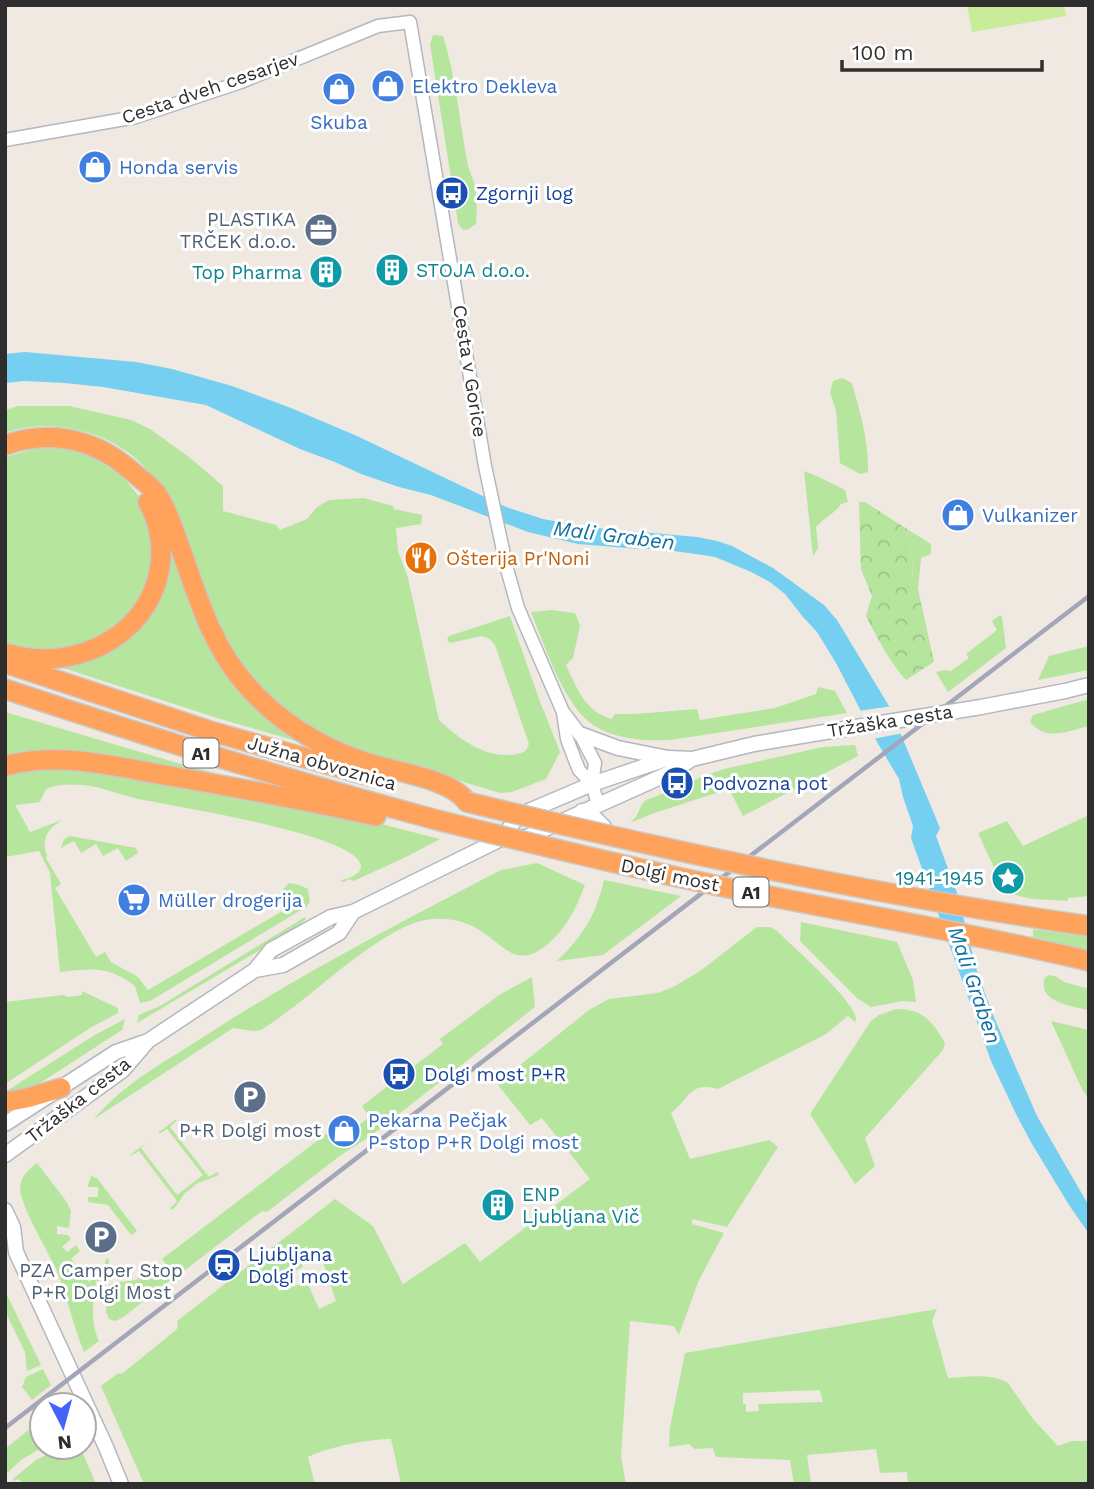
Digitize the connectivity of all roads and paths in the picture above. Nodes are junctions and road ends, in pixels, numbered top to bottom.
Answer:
1 (410, 22) joint
2 (5, 140) edge
3 (5, 446) edge
4 (131, 470) junction
5 (5, 653) edge
6 (5, 663) edge
7 (1089, 685) edge
8 (5, 689) edge
9 (562, 712) junction
10 (580, 734) junction
11 (669, 758) junction
12 (692, 759) junction
13 (5, 766) edge
14 (592, 784) junction
15 (442, 790) junction
16 (598, 804) junction
17 (582, 811) junction
18 (398, 815) junction
19 (604, 827) dead end
20 (501, 839) junction
21 (1089, 926) edge
22 (1089, 961) edge
23 (148, 1041) junction
24 (61, 1087) junction
25 (5, 1101) edge
26 (5, 1124) edge
27 (5, 1155) edge
28 (5, 1210) edge
29 (10, 1246) edge
30 (121, 1484) edge

1 - 2 street, Cesta dveh cesarjev
1 - 9 street, Cesta v Gorice
3 - 4 highway
4 - 5 highway
4 - 15 highway
6 - 15 highway, Južna obvoznica / A1
7 - 12 main road, Tržaška cesta, bridge
8 - 18 highway, Južna obvoznica / A1
9 - 10 street, Cesta v Gorice
9 - 14 street, Cesta v Gorice
10 - 11 main road
10 - 14 street, Cesta v Gorice
11 - 12 main road, Tržaška cesta
11 - 14 main road, Tržaška cesta
12 - 16 main road, Tržaška cesta
13 - 18 highway
14 - 16 street, Cesta v Gorice
14 - 20 main road, Tržaška cesta
15 - 21 highway, Dolgi most / A1, bridge
16 - 17 main road, Tržaška cesta
17 - 19 main road
17 - 20 main road, Tržaška cesta
18 - 22 highway, Dolgi most / A1, bridge
20 - 23 main road, Tržaška cesta
23 - 24 main road, Tržaška cesta
23 - 27 main road, Tržaška cesta
24 - 25 highway
24 - 26 main road, Tržaška cesta
28 - 29 main road
29 - 30 main road

